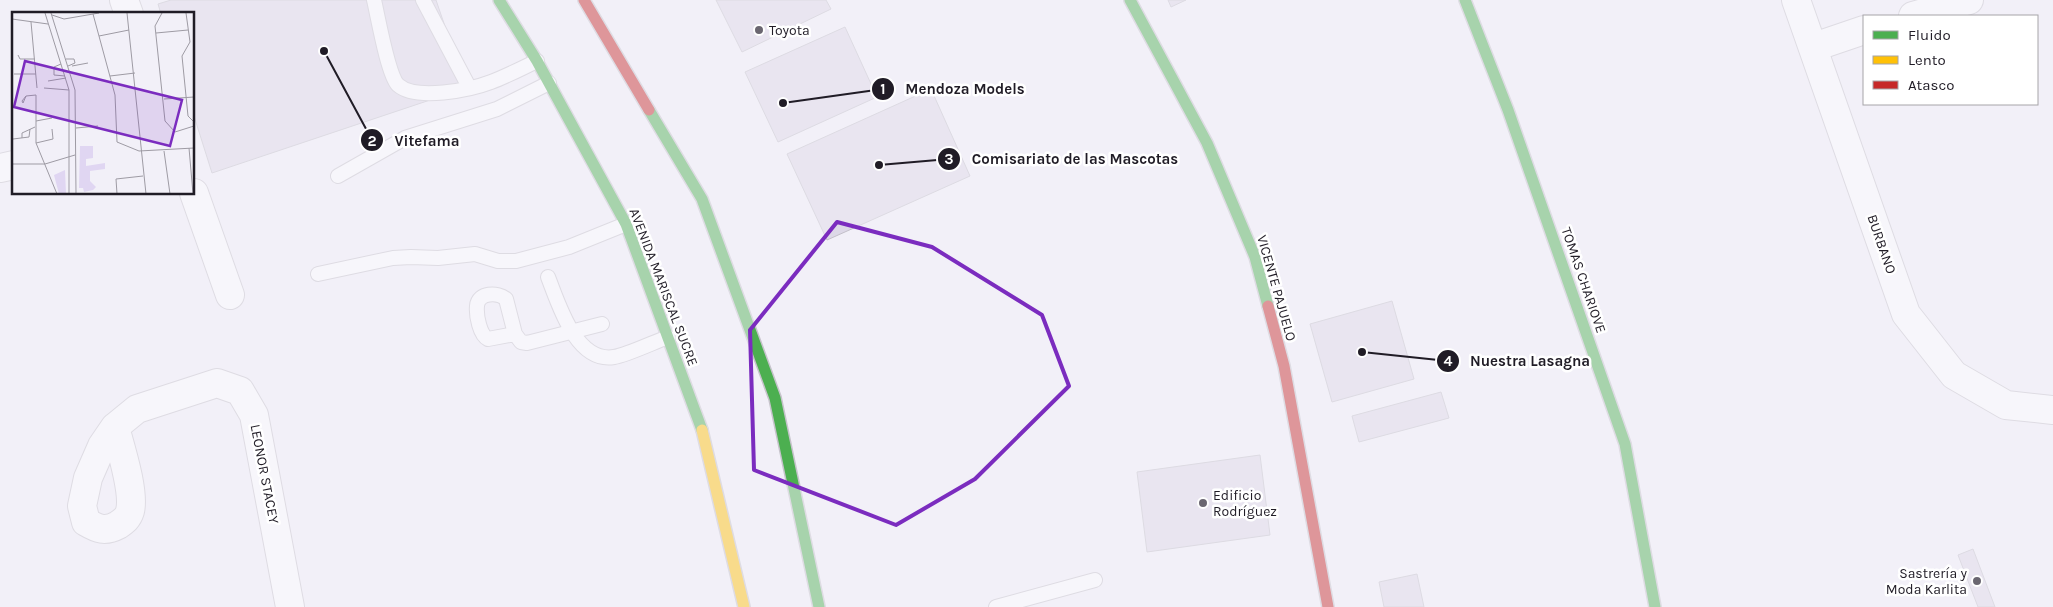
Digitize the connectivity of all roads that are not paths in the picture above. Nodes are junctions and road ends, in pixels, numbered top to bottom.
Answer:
1 (124, 0) edge
2 (374, 0) edge
3 (423, 0) edge
4 (500, 0) edge
5 (584, 0) edge
6 (1130, 0) edge
7 (1465, 0) edge
8 (1796, 0) edge
9 (1969, 0) edge
10 (128, 12) edge
11 (1916, 15) edge
12 (1863, 30) edge
13 (1814, 47) junction
14 (537, 62) junction
15 (549, 83) junction
16 (469, 87) junction
17 (338, 176) dead end
18 (195, 195) edge
19 (626, 224) junction
20 (318, 274) dead end
21 (548, 277) dead end
22 (230, 295) dead end
23 (602, 324) dead end
24 (572, 331) junction
25 (515, 334) dead end
26 (668, 337) junction
27 (2053, 410) edge
28 (115, 427) dead end
29 (1095, 580) dead end
30 (290, 607) edge
31 (744, 607) edge
32 (819, 607) edge
33 (996, 607) edge
34 (1328, 607) edge
35 (1655, 607) edge

1 - 10 street
2 - 16 lane
3 - 16 lane
4 - 14 main road, AVENIDA MARISCAL SUCRE
5 - 32 main road
6 - 34 main road, VICENTE PAJUELO
7 - 35 main road, TOMAS CHARIOVE
8 - 13 street, BURBANO
9 - 11 street
12 - 13 street
13 - 27 street, BURBANO
14 - 15 main road, AVENIDA MARISCAL SUCRE
14 - 16 lane
15 - 17 lane
15 - 19 main road, AVENIDA MARISCAL SUCRE
18 - 22 street
19 - 20 lane
19 - 26 main road, AVENIDA MARISCAL SUCRE
21 - 24 lane
23 - 24 lane
24 - 25 lane
24 - 26 lane
26 - 31 main road, AVENIDA MARISCAL SUCRE
28 - 30 street, LEONOR STACEY
29 - 33 lane

